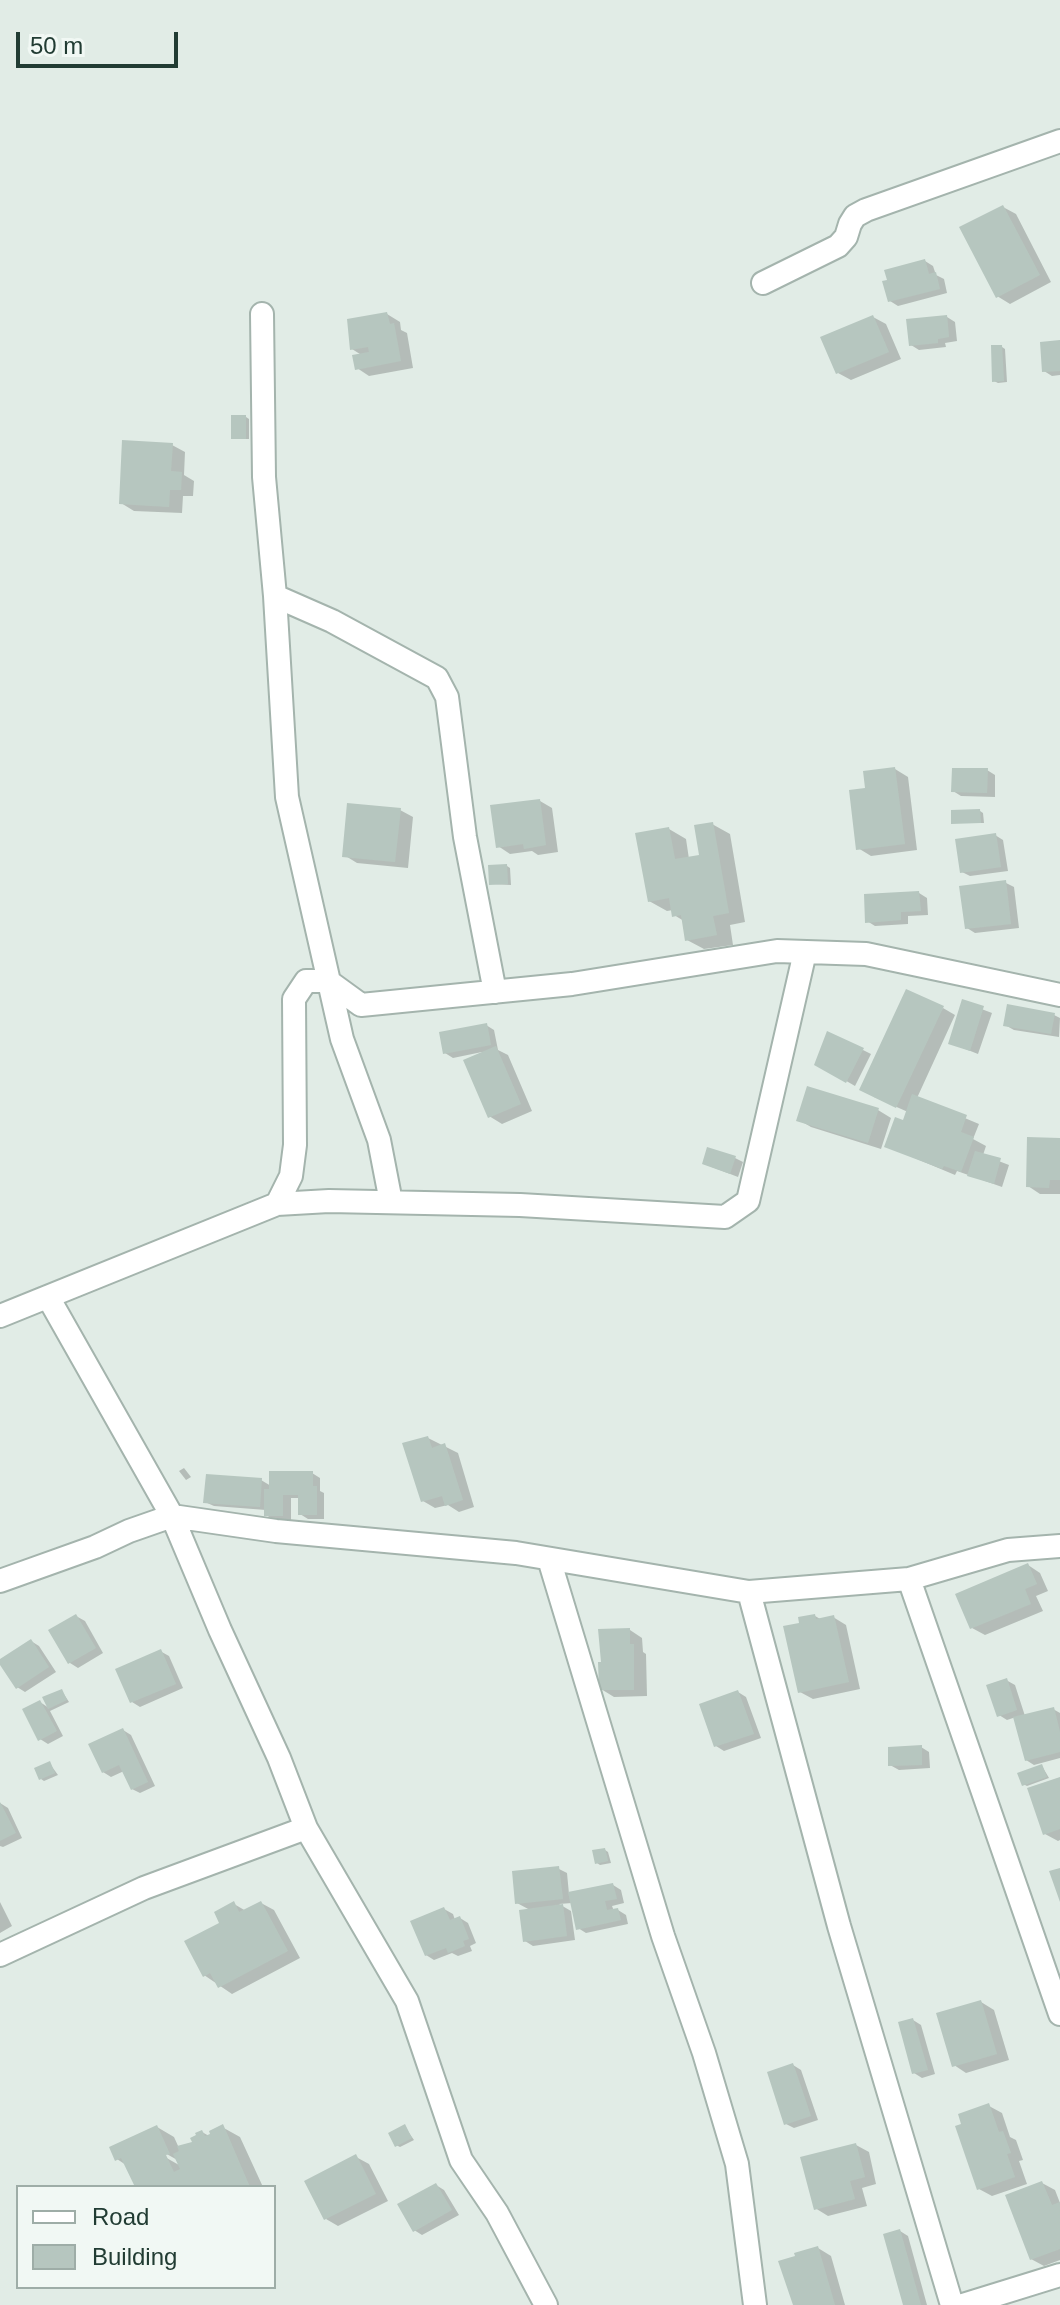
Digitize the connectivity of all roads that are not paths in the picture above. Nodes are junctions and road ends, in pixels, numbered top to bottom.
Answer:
1 (1060, 141) edge
2 (763, 283) dead end
3 (262, 314) dead end
4 (275, 596) junction
5 (805, 952) junction
6 (328, 981) junction
7 (495, 992) junction
8 (1060, 995) edge
9 (391, 1202) junction
10 (277, 1204) junction
11 (48, 1297) junction
12 (0, 1316) edge
13 (172, 1516) junction
14 (1060, 1546) edge
15 (549, 1559) junction
16 (909, 1579) junction
17 (0, 1581) edge
18 (749, 1592) junction
19 (306, 1828) junction
20 (0, 1955) edge
21 (1060, 2014) edge
22 (1060, 2275) edge
23 (546, 2305) edge
24 (755, 2305) edge
25 (952, 2305) edge
26 (963, 2305) edge

1 - 2 street
3 - 4 street
4 - 6 street
4 - 7 street
5 - 7 street
5 - 8 street
5 - 9 street
6 - 7 street
6 - 9 street
6 - 10 street
9 - 10 street
10 - 11 street
11 - 12 street
11 - 13 street
13 - 15 street
13 - 17 street
13 - 19 street
14 - 16 street
15 - 18 street
15 - 24 street
16 - 18 street
16 - 21 street
18 - 25 street
19 - 20 street
19 - 23 street
22 - 26 street

